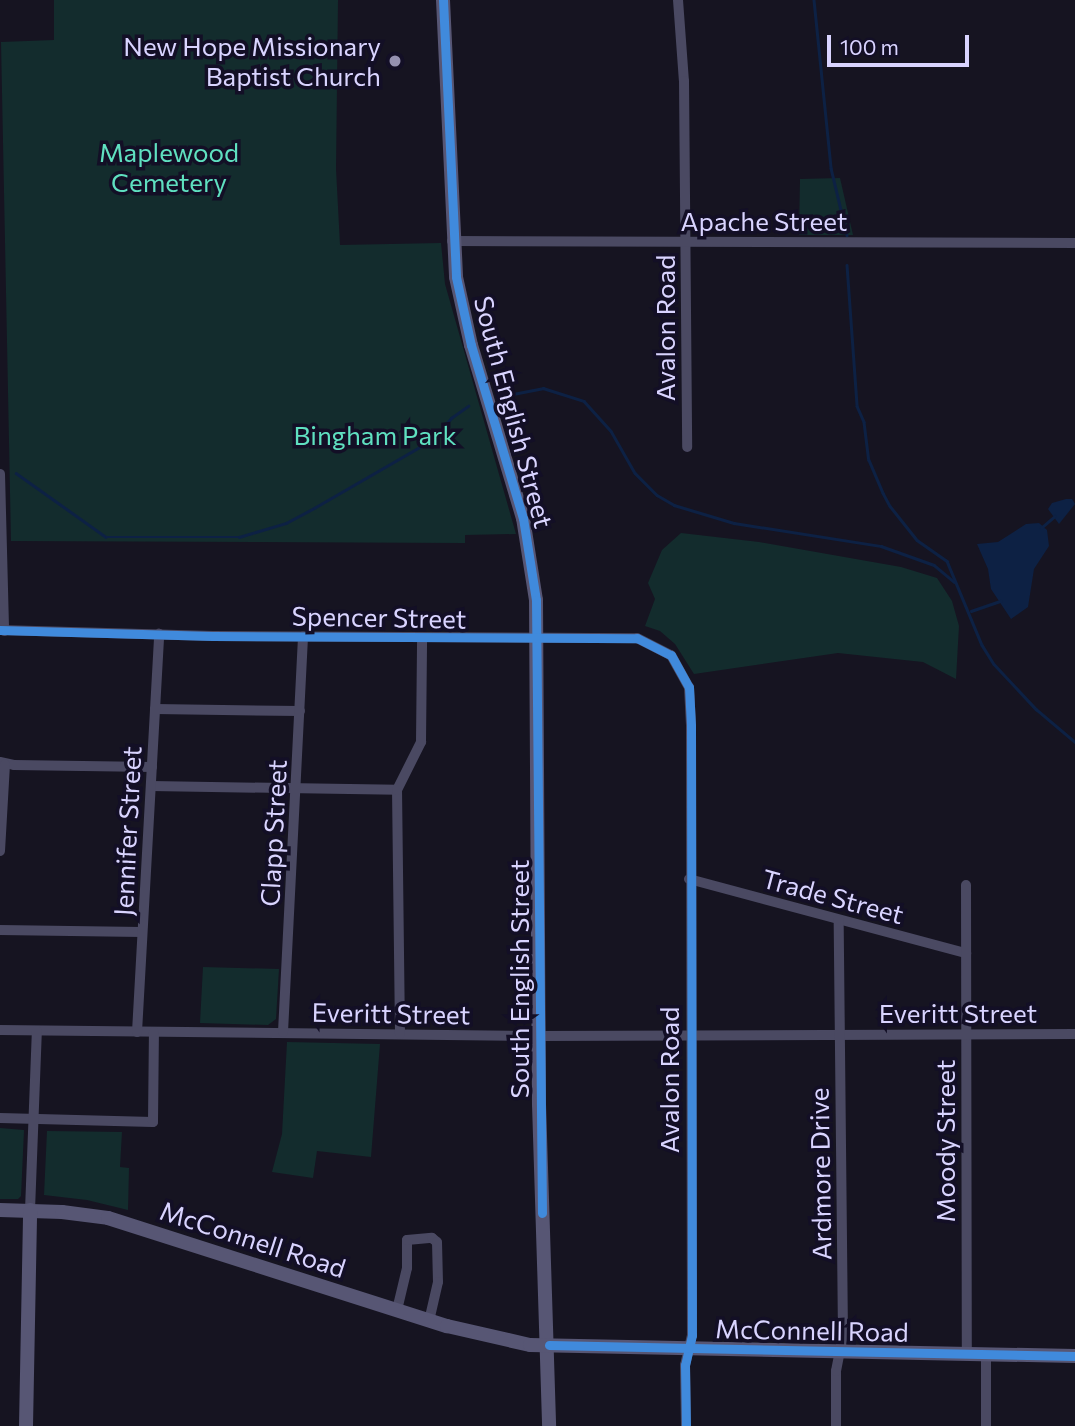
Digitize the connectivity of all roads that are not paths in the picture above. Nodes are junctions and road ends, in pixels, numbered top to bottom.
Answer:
1 (443, 0) edge
2 (678, 0) edge
3 (452, 241) junction
4 (686, 242) junction
5 (1075, 243) edge
6 (687, 447) dead end
7 (0, 474) edge
8 (2, 631) edge
9 (159, 634) junction
10 (303, 637) junction
11 (422, 638) junction
12 (537, 639) junction
13 (155, 709) junction
14 (300, 711) junction
15 (691, 733) joint
16 (2, 763) edge
17 (152, 767) junction
18 (1, 779) edge
19 (151, 786) junction
20 (296, 788) junction
21 (397, 790) junction
22 (0, 851) edge
23 (689, 879) junction
24 (967, 885) dead end
25 (839, 920) junction
26 (0, 930) edge
27 (142, 932) junction
28 (966, 953) junction
29 (0, 1030) edge
30 (37, 1031) junction
31 (137, 1031) junction
32 (155, 1032) junction
33 (283, 1032) junction
34 (840, 1033) junction
35 (965, 1033) junction
36 (400, 1034) junction
37 (690, 1034) junction
38 (1075, 1034) edge
39 (539, 1036) junction
40 (0, 1118) edge
41 (35, 1120) junction
42 (0, 1210) edge
43 (30, 1210) junction
44 (397, 1310) junction
45 (429, 1320) junction
46 (548, 1345) junction
47 (689, 1349) junction
48 (840, 1352) junction
49 (967, 1354) junction
50 (986, 1355) junction
51 (1075, 1356) edge
52 (26, 1426) edge
53 (549, 1426) edge
54 (686, 1426) edge
55 (836, 1426) edge
56 (986, 1426) edge

1 - 3 street, South English Street
2 - 4 street, Avalon Road
3 - 4 street, Apache Street
3 - 12 street, South English Street
4 - 5 street, Apache Street
4 - 6 street, Avalon Road
7 - 8 street
8 - 9 street, Spencer Street
9 - 10 street, Spencer Street
9 - 13 street, Jennifer Street
10 - 11 street, Spencer Street
10 - 14 street, Clapp Street
11 - 12 street, Spencer Street
11 - 21 street
12 - 15 street, Spencer Street
12 - 39 street, South English Street
13 - 14 street
13 - 17 street, Jennifer Street
14 - 20 street, Clapp Street
15 - 23 street, Avalon Road
16 - 17 street
16 - 18 street
17 - 19 street, Jennifer Street
18 - 22 street
19 - 20 street
19 - 27 street, Jennifer Street
20 - 21 street
20 - 33 street, Clapp Street
21 - 36 street
23 - 25 street, Trade Street
23 - 37 street, Avalon Road
24 - 28 street, Moody Street
25 - 28 street, Trade Street
25 - 34 street, Ardmore Drive
26 - 27 street
27 - 31 street, Jennifer Street
28 - 35 street, Moody Street
29 - 30 street, Everitt Street
30 - 31 street, Everitt Street
30 - 41 street
31 - 32 street, Everitt Street
32 - 33 street, Everitt Street
32 - 41 street
33 - 36 street, Everitt Street
34 - 35 street, Everitt Street
34 - 37 street, Everitt Street
34 - 48 street, Ardmore Drive
35 - 38 street, Everitt Street
35 - 49 street, Moody Street
36 - 39 street, Everitt Street
37 - 39 street, Everitt Street
37 - 47 street, Avalon Road
39 - 46 street, South English Street
40 - 41 street
41 - 43 street
42 - 43 street, McConnell Road
43 - 44 street, McConnell Road
43 - 52 street
44 - 45 street, McConnell Road
44 - 45 street
45 - 46 street, McConnell Road
46 - 47 street, McConnell Road
46 - 53 street, South English Street
47 - 48 street, McConnell Road
47 - 54 street, Avalon Road
48 - 49 street, McConnell Road
48 - 55 street, Ardmore Drive
49 - 50 street, McConnell Road
50 - 51 street, McConnell Road
50 - 56 street

